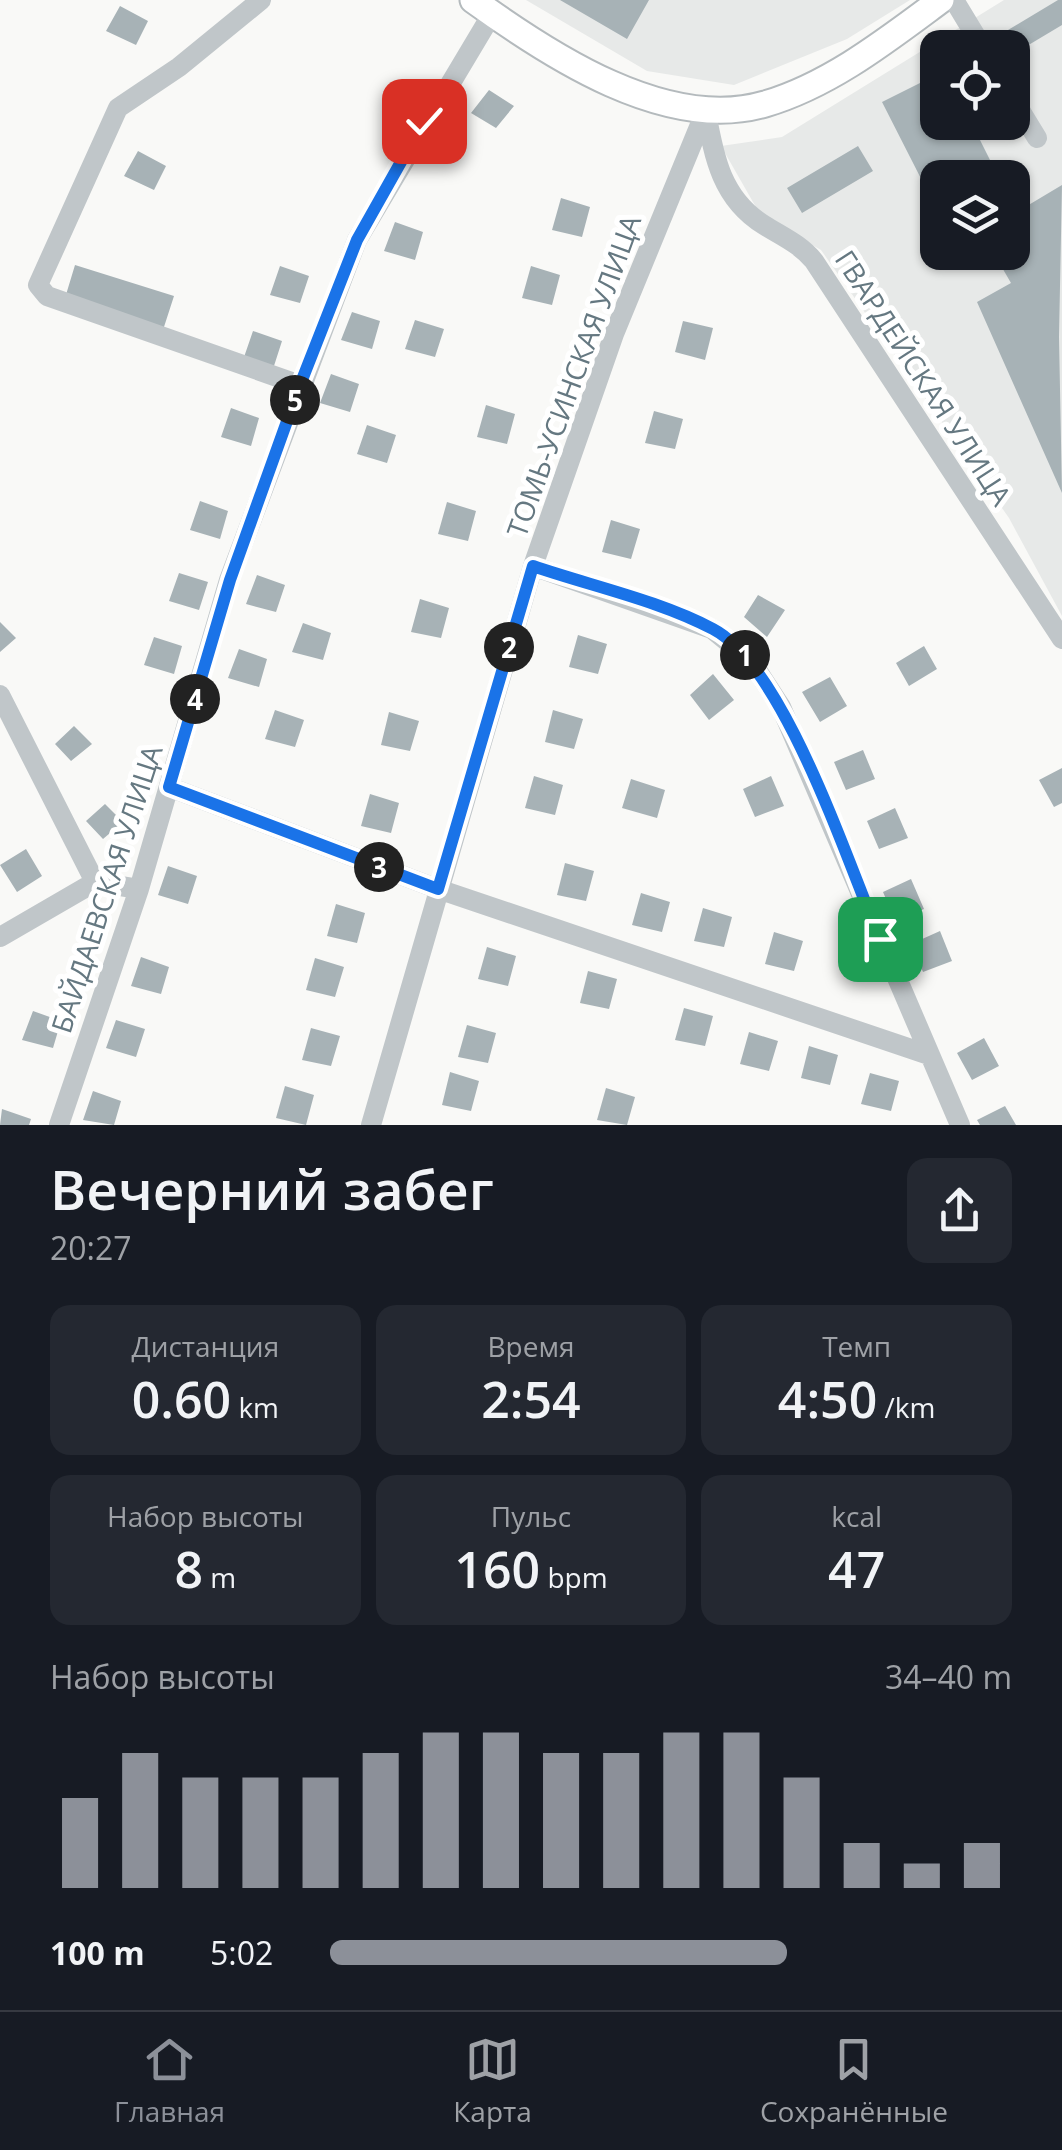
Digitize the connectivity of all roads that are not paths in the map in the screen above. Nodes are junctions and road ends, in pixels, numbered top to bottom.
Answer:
1 (262, 0) edge
2 (941, 0) edge
3 (954, 0) edge
4 (483, 7) edge
5 (972, 30) edge
6 (706, 110) junction
7 (1030, 127) edge
8 (1037, 138) dead end
9 (300, 385) junction
10 (533, 566) junction
11 (1062, 639) edge
12 (0, 696) edge
13 (169, 787) junction
14 (94, 882) junction
15 (438, 889) junction
16 (139, 890) junction
17 (0, 937) edge
18 (929, 1055) junction
19 (59, 1125) edge
20 (371, 1125) edge
21 (960, 1125) edge

1 - 9 street
2 - 6 main road
3 - 5 street
4 - 6 main road
4 - 9 street, БАЙДАЕВСКАЯ УЛИЦА
6 - 10 street, ТОМЬ-УСИНСКАЯ УЛИЦА
6 - 11 street, ГВАРДЕЙСКАЯ УЛИЦА
7 - 8 street
9 - 13 street, БАЙДАЕВСКАЯ УЛИЦА
10 - 15 street, ТОМЬ-УСИНСКАЯ УЛИЦА
10 - 18 street
12 - 14 street
13 - 15 street
13 - 16 street, БАЙДАЕВСКАЯ УЛИЦА
14 - 16 street
14 - 17 street
15 - 18 street
15 - 20 street, ТОМЬ-УСИНСКАЯ УЛИЦА
16 - 19 street, БАЙДАЕВСКАЯ УЛИЦА
18 - 21 street

